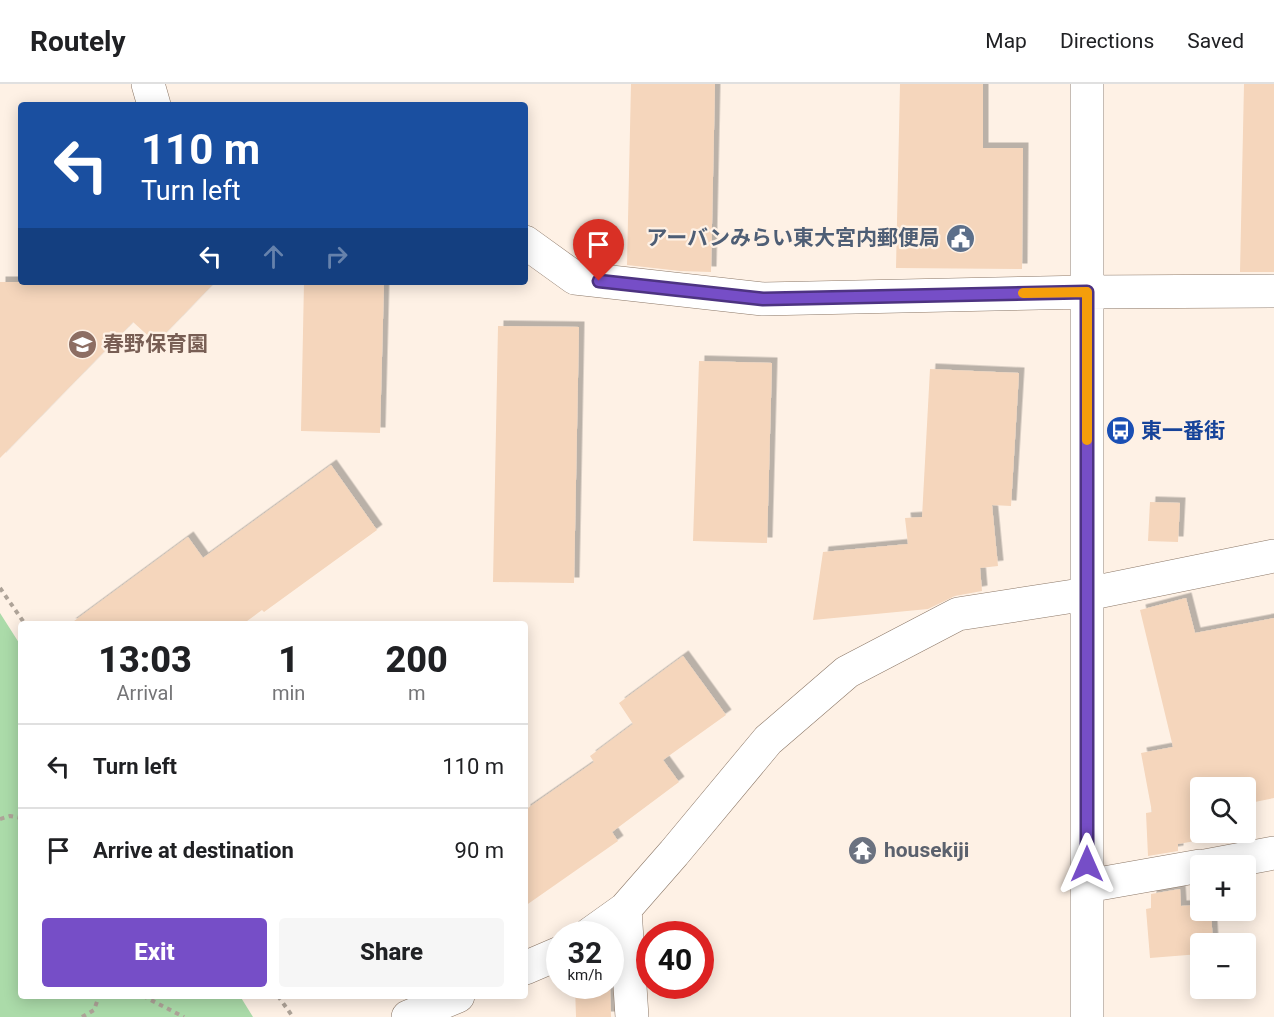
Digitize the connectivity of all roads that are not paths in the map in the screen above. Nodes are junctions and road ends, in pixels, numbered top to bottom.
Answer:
1 (148, 84) edge
2 (1087, 84) edge
3 (153, 102) edge
4 (528, 244) edge
5 (1274, 291) edge
6 (1087, 292) junction
7 (1274, 556) edge
8 (1087, 594) junction
9 (1274, 853) edge
10 (1256, 856) edge
11 (1190, 868) edge
12 (1087, 886) junction
13 (624, 909) junction
14 (608, 921) edge
15 (546, 959) edge
16 (528, 967) edge
17 (451, 999) edge
18 (408, 1017) edge
19 (632, 1017) edge
20 (1087, 1017) edge

1 - 3 street
2 - 6 street
4 - 6 street
5 - 6 street
6 - 8 street
7 - 8 street
8 - 12 street
8 - 13 street
9 - 10 street
11 - 12 street
12 - 20 street
13 - 14 street
13 - 19 street
15 - 16 street
17 - 18 street

